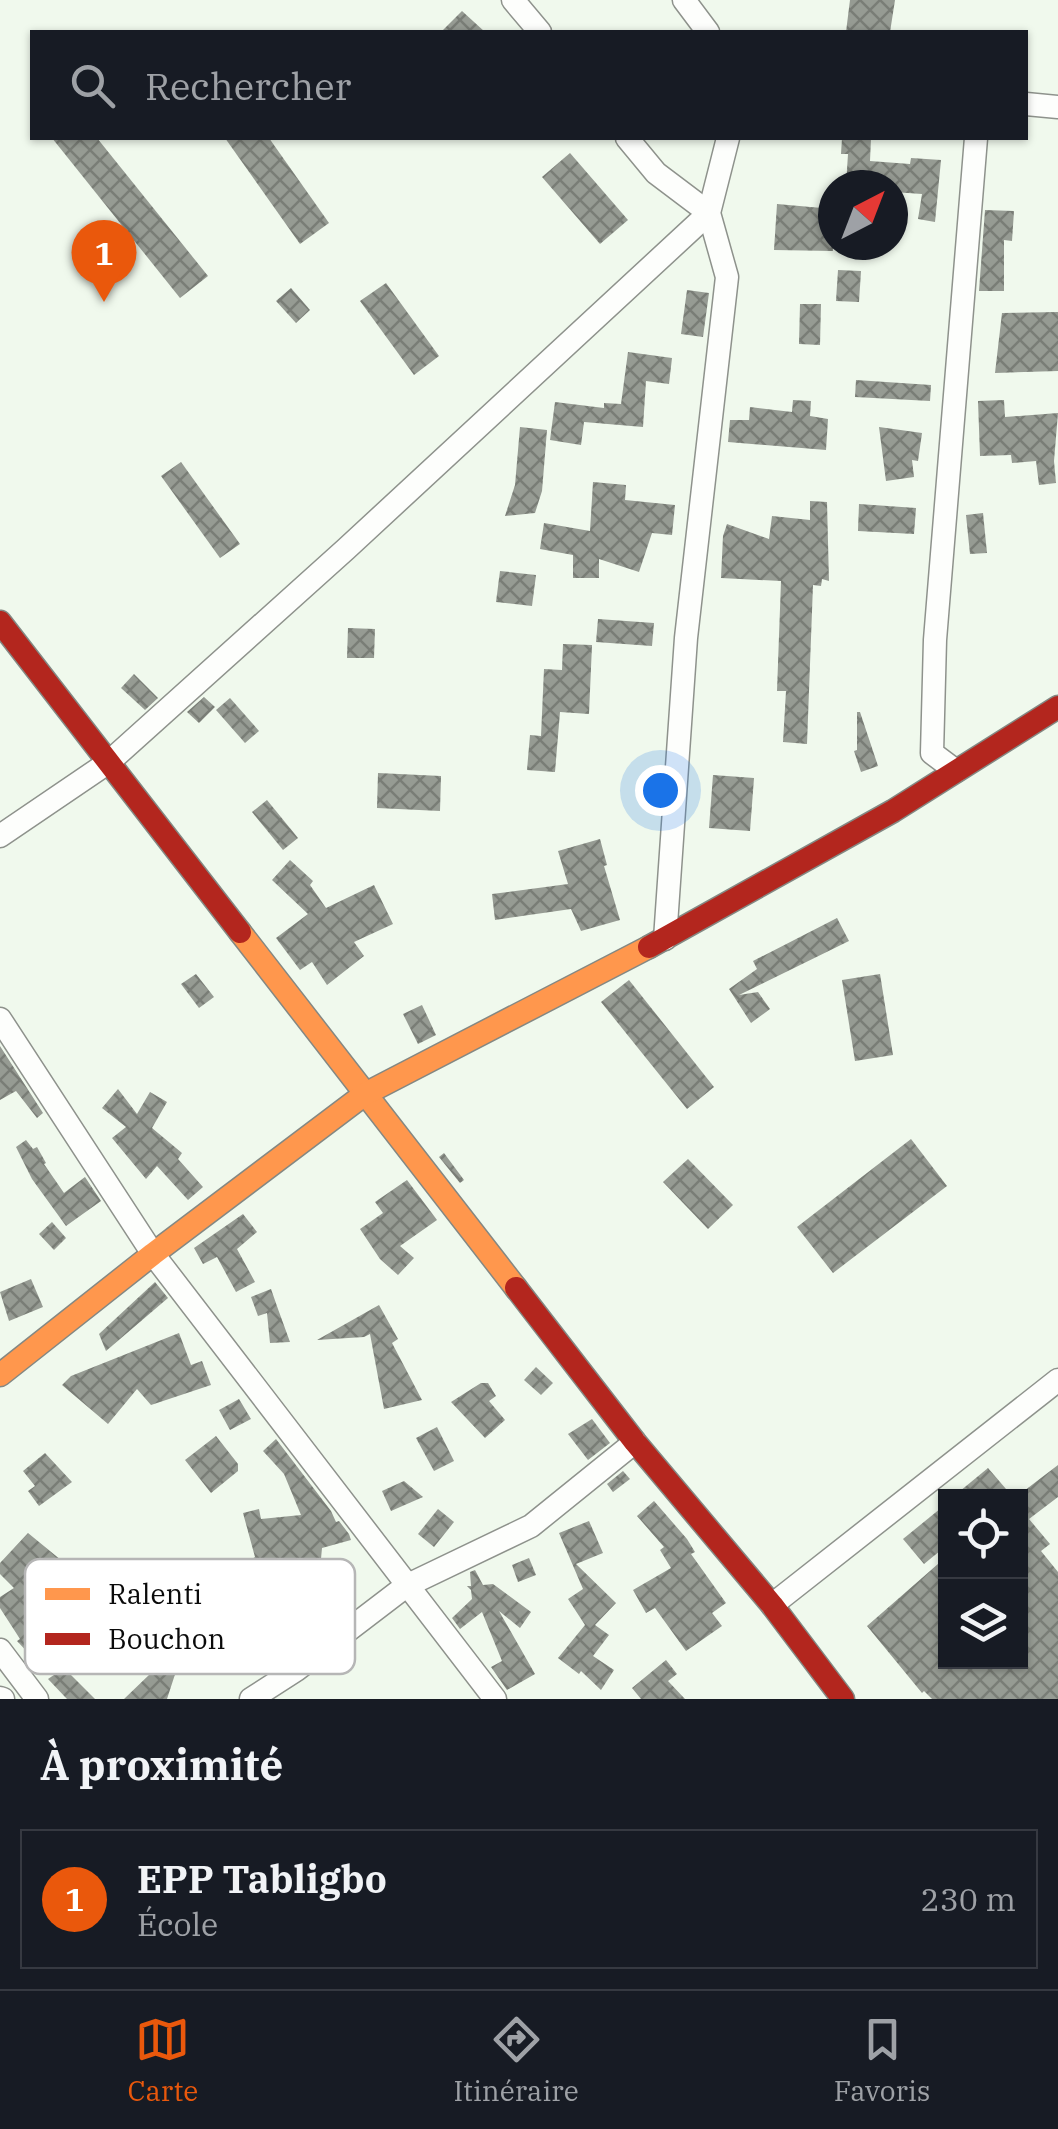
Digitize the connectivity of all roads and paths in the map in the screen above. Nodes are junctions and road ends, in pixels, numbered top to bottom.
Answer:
1 (512, 0) edge
2 (684, 0) edge
3 (538, 30) edge
4 (706, 30) edge
5 (1028, 104) edge
6 (1058, 108) edge
7 (629, 140) edge
8 (727, 140) edge
9 (976, 140) edge
10 (709, 213) junction
11 (0, 622) edge
12 (1058, 706) edge
13 (108, 762) junction
14 (956, 771) junction
15 (0, 836) edge
16 (665, 939) junction
17 (0, 1019) edge
18 (366, 1094) junction
19 (153, 1254) junction
20 (0, 1376) edge
21 (1058, 1380) edge
22 (635, 1442) junction
23 (406, 1586) junction
24 (772, 1605) junction
25 (355, 1625) edge
26 (0, 1650) edge
27 (290, 1674) edge
28 (36, 1699) edge
29 (251, 1699) edge
30 (495, 1699) edge
31 (842, 1699) edge

1 - 3 street
2 - 4 street
5 - 6 street
7 - 10 street
8 - 10 street
9 - 14 street
10 - 13 street
10 - 16 street
11 - 13 main road
12 - 14 main road
13 - 15 street
13 - 18 main road
14 - 16 main road
16 - 18 main road
17 - 19 street
18 - 19 main road
18 - 22 main road
19 - 20 main road
19 - 23 street
21 - 24 street
22 - 23 street
22 - 24 main road
23 - 25 street
23 - 30 street
24 - 31 main road
26 - 28 street
27 - 29 street

